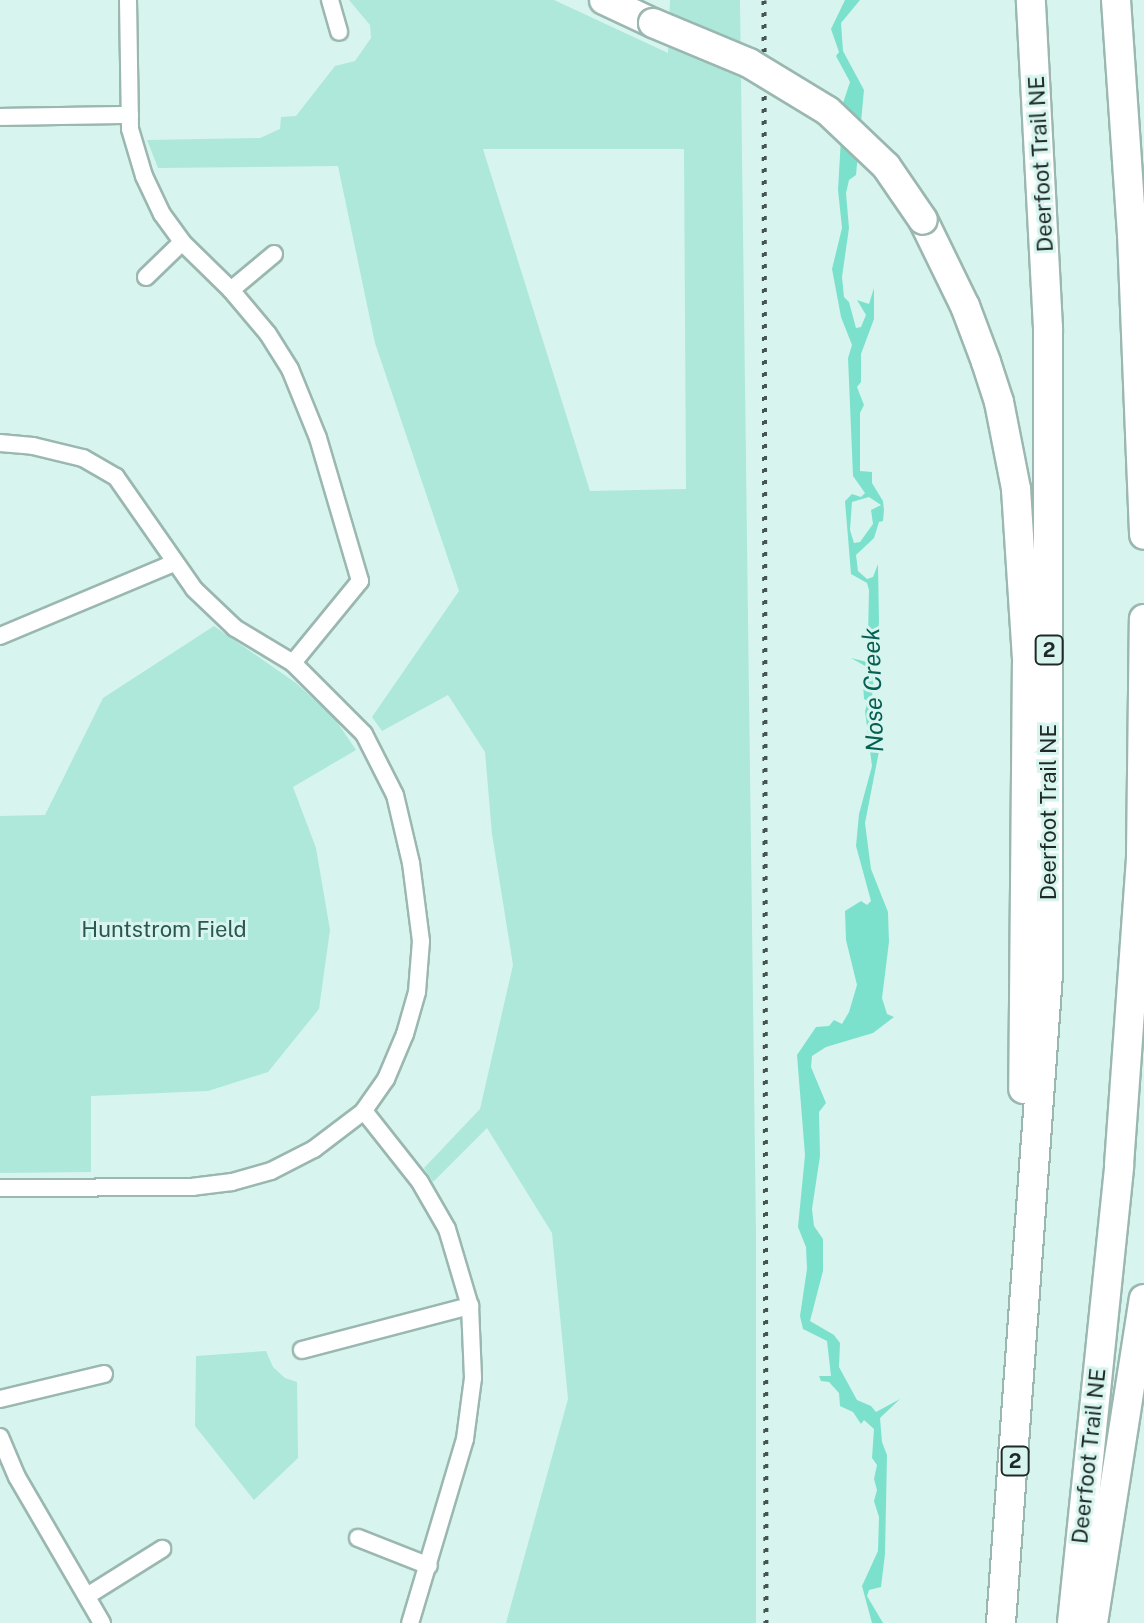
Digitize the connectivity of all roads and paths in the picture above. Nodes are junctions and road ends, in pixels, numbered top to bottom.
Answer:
1 (128, 0) edge
2 (330, 0) edge
3 (604, 0) edge
4 (1031, 0) edge
5 (1116, 0) edge
6 (339, 32) dead end
7 (130, 115) junction
8 (0, 117) edge
9 (182, 242) junction
10 (274, 254) dead end
11 (146, 277) dead end
12 (231, 290) junction
13 (0, 443) edge
14 (1144, 535) edge
15 (174, 563) junction
16 (1144, 619) edge
17 (0, 636) edge
18 (293, 663) junction
19 (364, 1111) junction
20 (0, 1188) edge
21 (1027, 1299) junction
22 (1144, 1299) edge
23 (470, 1306) junction
24 (302, 1350) dead end
25 (104, 1374) dead end
26 (0, 1399) edge
27 (0, 1437) edge
28 (358, 1538) dead end
29 (162, 1549) dead end
30 (429, 1566) junction
31 (87, 1596) junction
32 (102, 1623) edge
33 (410, 1623) edge
34 (1001, 1623) edge
35 (1072, 1623) edge
36 (1093, 1623) edge

1 - 7 street
2 - 6 street
3 - 21 highway, bridge
4 - 21 highway, Deerfoot Trail NE / 2
5 - 14 highway
7 - 8 street
7 - 9 street
9 - 11 street
9 - 12 street
10 - 12 street
12 - 18 street
13 - 15 street
15 - 17 street
15 - 18 street
16 - 35 highway, Deerfoot Trail NE
18 - 19 street
19 - 20 street
19 - 23 street
21 - 34 highway, Deerfoot Trail NE / 2
22 - 36 highway
23 - 24 street
23 - 30 street
25 - 26 street
27 - 31 street
28 - 30 street
29 - 31 street
30 - 33 street
31 - 32 street

